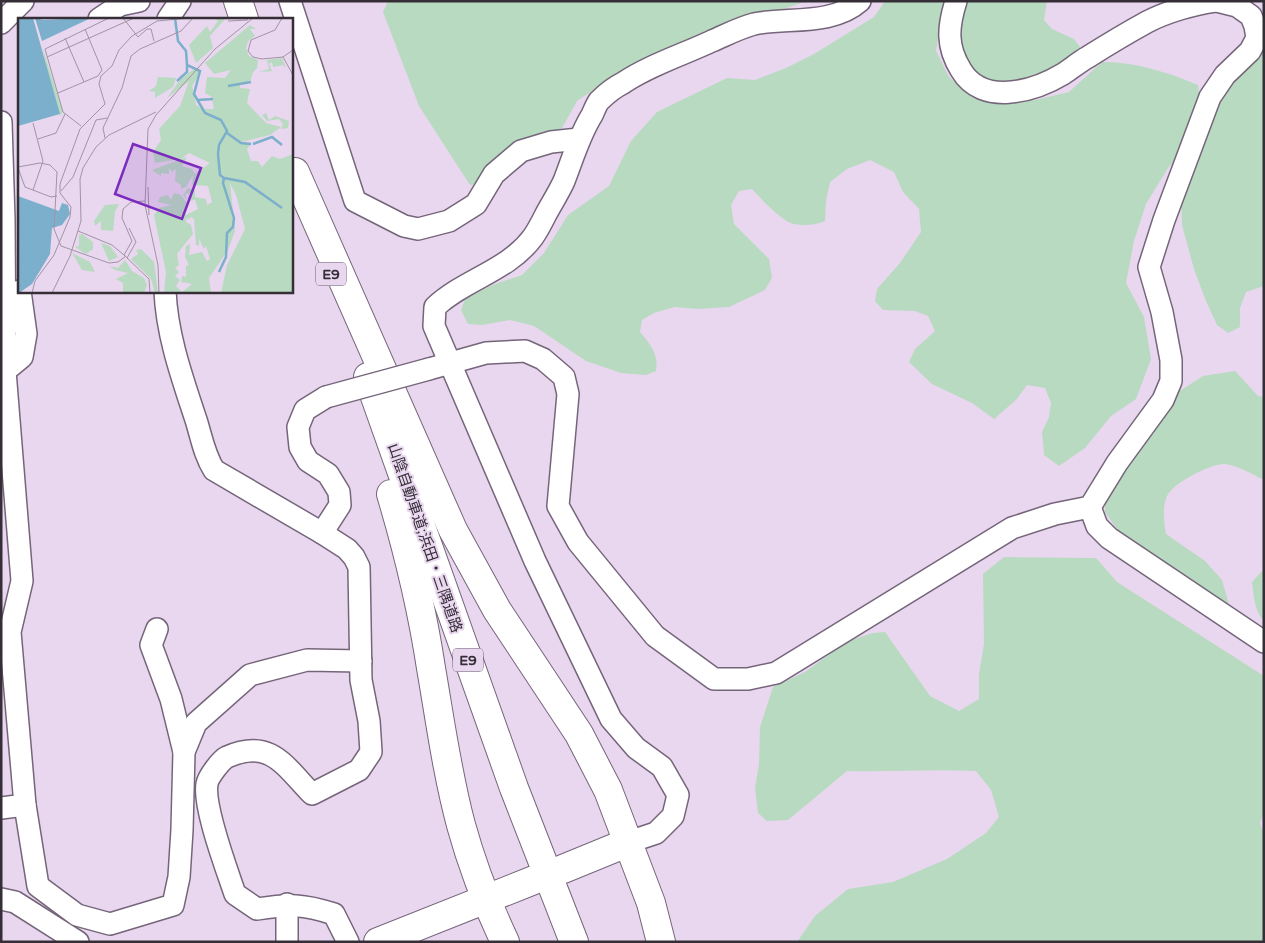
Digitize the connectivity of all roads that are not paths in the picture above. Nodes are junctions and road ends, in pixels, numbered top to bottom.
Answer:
1 (23, 1) edge
2 (138, 1) edge
3 (238, 1) edge
4 (290, 1) edge
5 (860, 1) edge
6 (956, 1) edge
7 (1216, 1) edge
8 (100, 18) edge
9 (244, 18) edge
10 (1, 23) edge
11 (1, 122) edge
12 (578, 139) junction
13 (293, 166) edge
14 (2, 220) edge
15 (20, 292) edge
16 (165, 292) edge
17 (450, 363) junction
18 (4, 371) junction
19 (368, 376) junction
20 (1090, 506) junction
21 (322, 533) junction
22 (157, 628) dead end
23 (1264, 642) edge
24 (361, 661) junction
25 (184, 752) junction
26 (25, 806) junction
27 (1, 808) edge
28 (629, 842) junction
29 (563, 869) dead end
30 (534, 880) dead end
31 (485, 898) junction
32 (1, 899) edge
33 (287, 904) junction
34 (78, 942) edge
35 (287, 942) edge
36 (348, 942) edge
37 (378, 942) edge
38 (505, 942) edge
39 (574, 942) edge
40 (661, 942) edge

1 - 10 street
2 - 8 street
3 - 9 main road
4 - 12 street
5 - 12 street
6 - 7 street
7 - 20 street
11 - 14 street
12 - 17 street
13 - 19 main road, 山陰自動車道;浜田・三隅道路 / E9
13 - 28 main road
14 - 18 street
15 - 18 street
16 - 21 street
17 - 20 street
17 - 21 street, bridge
17 - 28 street
18 - 26 street
19 - 31 main road
19 - 39 main road, 山陰自動車道;浜田・三隅道路 / E9
20 - 23 street
21 - 24 street
22 - 25 street
24 - 25 street
24 - 33 street
25 - 26 street
26 - 27 street
28 - 29 main road
28 - 40 main road
30 - 31 main road
31 - 37 main road
31 - 38 main road
32 - 34 street
33 - 35 street
33 - 36 street

